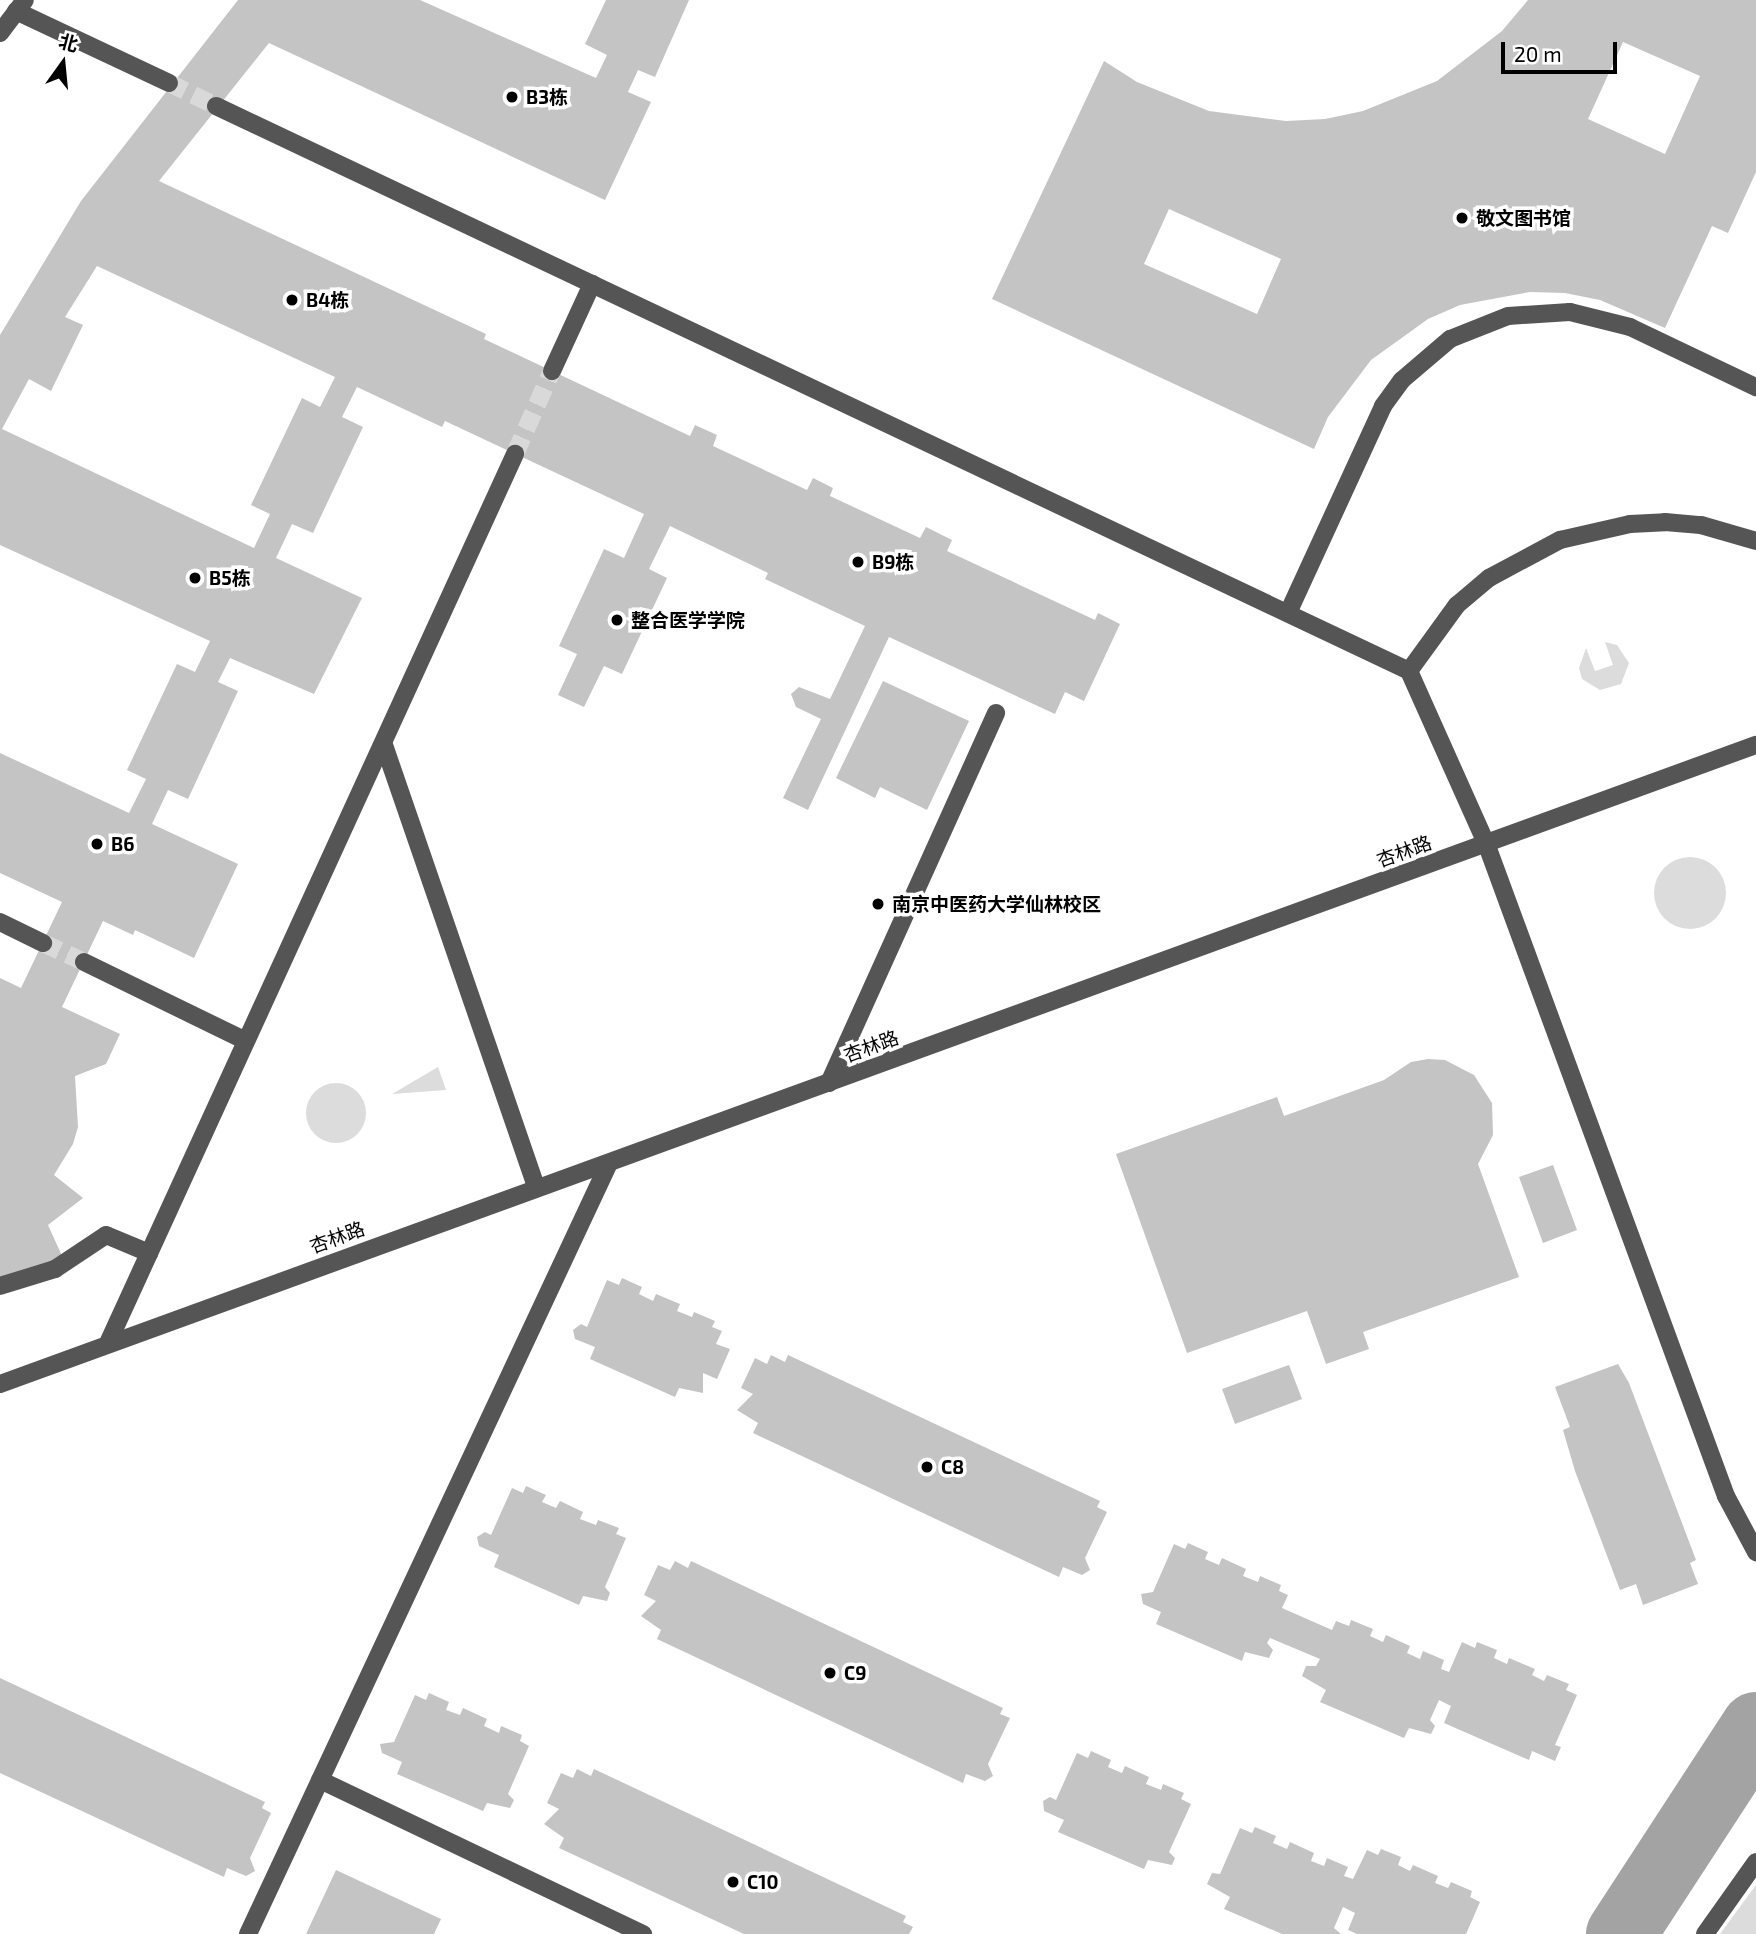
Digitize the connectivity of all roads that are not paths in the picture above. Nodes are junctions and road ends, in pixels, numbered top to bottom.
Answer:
1 (21, 5) edge
2 (0, 33) edge
3 (169, 83) tunnel mouth
4 (216, 106) tunnel mouth
5 (592, 284) junction
6 (552, 371) tunnel mouth
7 (1756, 387) edge
8 (515, 454) tunnel mouth
9 (1756, 541) edge
10 (1288, 613) junction
11 (1409, 671) junction
12 (996, 713) dead end
13 (384, 745) junction
14 (1756, 745) edge
15 (1486, 843) junction
16 (0, 922) edge
17 (43, 943) tunnel mouth
18 (83, 962) tunnel mouth
19 (246, 1041) junction
20 (829, 1083) junction
21 (608, 1165) junction
22 (536, 1187) junction
23 (149, 1253) junction
24 (0, 1286) edge
25 (108, 1343) junction
26 (0, 1384) edge
27 (1756, 1552) edge
28 (320, 1780) junction
29 (1756, 1862) edge
30 (248, 1934) edge
31 (643, 1934) edge
32 (1705, 1934) edge

1 - 2 lane
1 - 3 lane
4 - 5 lane
5 - 6 lane
5 - 10 lane
7 - 10 lane
8 - 13 lane
9 - 11 lane
10 - 11 lane
11 - 15 lane
12 - 20 lane
13 - 19 lane
13 - 22 lane
14 - 15 lane, 杏林路
15 - 20 lane, 杏林路
15 - 27 lane
16 - 17 lane
18 - 19 lane
19 - 23 lane
20 - 21 lane, 杏林路
21 - 22 lane, 杏林路
21 - 28 lane
22 - 25 lane, 杏林路
23 - 24 lane
23 - 25 lane
25 - 26 lane, 杏林路
28 - 30 lane
28 - 31 lane
29 - 32 lane

